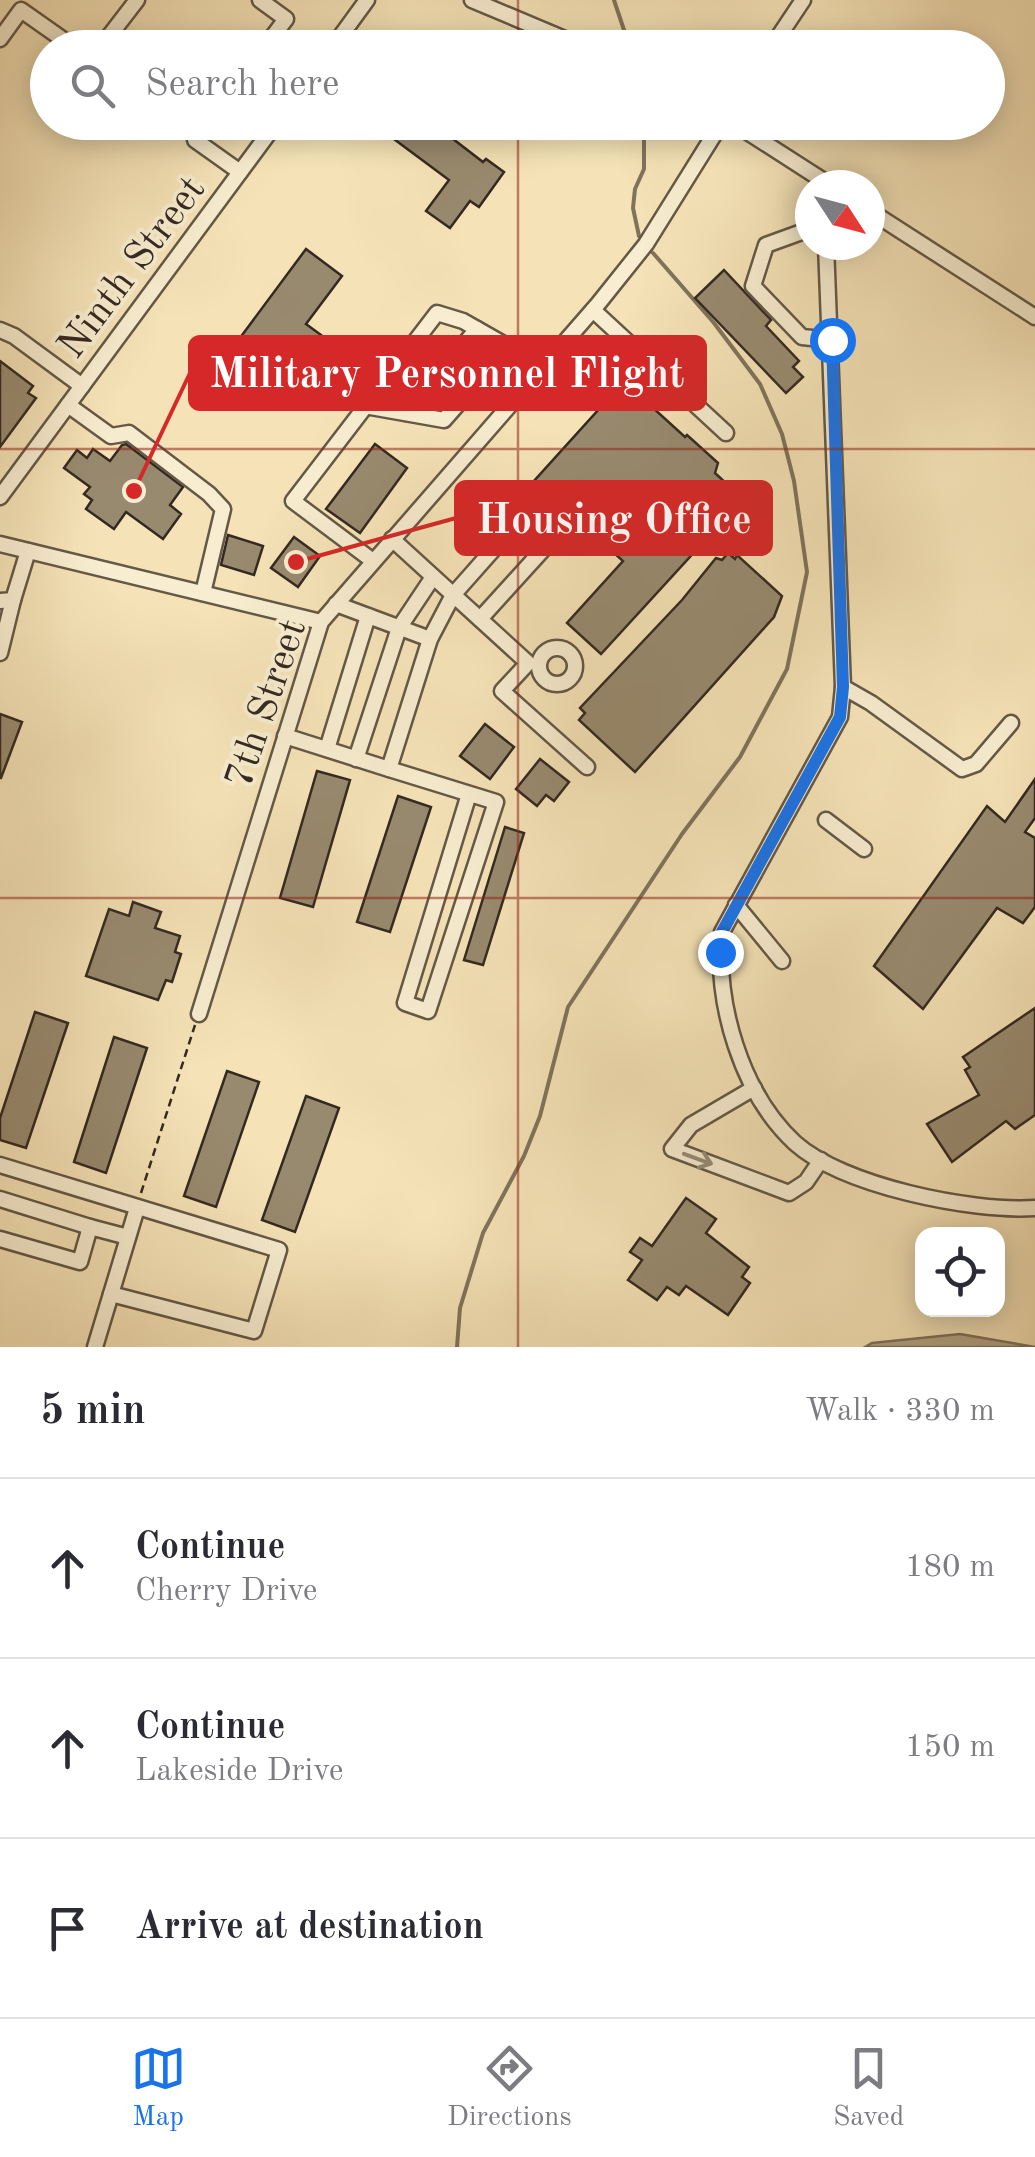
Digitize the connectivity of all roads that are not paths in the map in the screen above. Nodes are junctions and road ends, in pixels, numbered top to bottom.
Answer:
1 (136, 0) edge
2 (260, 0) edge
3 (367, 0) edge
4 (472, 0) edge
5 (799, 2) edge
6 (49, 30) edge
7 (114, 30) edge
8 (278, 30) edge
9 (345, 30) edge
10 (543, 30) edge
11 (782, 30) edge
12 (0, 39) edge
13 (195, 140) edge
14 (264, 140) edge
15 (711, 140) edge
16 (759, 140) edge
17 (805, 170) edge
18 (240, 172) junction
19 (885, 221) edge
20 (795, 235) edge
21 (827, 260) edge
22 (593, 310) junction
23 (1035, 317) edge
24 (478, 329) junction
25 (0, 330) edge
26 (832, 340) junction
27 (508, 346) junction
28 (544, 368) junction
29 (82, 386) junction
30 (68, 405) junction
31 (365, 406) junction
32 (406, 413) junction
33 (726, 434) dead end
34 (0, 497) edge
35 (392, 539) junction
36 (0, 544) edge
37 (28, 551) junction
38 (373, 561) junction
39 (433, 577) junction
40 (203, 593) junction
41 (453, 595) junction
42 (7, 601) edge
43 (336, 604) junction
44 (368, 616) junction
45 (480, 620) junction
46 (320, 622) junction
47 (399, 628) junction
48 (430, 639) junction
49 (0, 653) edge
50 (843, 687) junction
51 (1011, 722) dead end
52 (285, 736) junction
53 (327, 749) junction
54 (356, 759) junction
55 (586, 767) dead end
56 (389, 769) junction
57 (469, 794) junction
58 (826, 820) dead end
59 (864, 849) dead end
60 (736, 905) junction
61 (782, 961) dead end
62 (199, 1014) road end
63 (754, 1088) junction
64 (821, 1160) junction
65 (0, 1166) edge
66 (0, 1199) edge
67 (137, 1208) junction
68 (1035, 1208) edge
69 (90, 1227) junction
70 (128, 1237) junction
71 (0, 1239) edge
72 (110, 1294) junction
73 (95, 1347) edge

1 - 7 street
2 - 8 street
3 - 9 street
4 - 10 street
5 - 11 street
6 - 12 street
13 - 18 street
14 - 18 street, Ninth Street
15 - 22 street, 7th Street
16 - 17 street
18 - 29 street, Ninth Street
19 - 23 street
20 - 26 street
21 - 26 street
22 - 28 street, 7th Street
22 - 33 street
24 - 27 street
24 - 31 street
24 - 32 street
25 - 29 street
26 - 50 street
27 - 28 street
27 - 32 street
28 - 35 street, 7th Street
29 - 30 street, Ninth Street
30 - 34 street, Ninth Street
30 - 40 street
31 - 32 street
31 - 38 street
35 - 38 street, 7th Street
35 - 39 street
36 - 37 street
37 - 40 street
37 - 42 street
38 - 43 street, 7th Street
39 - 41 street
39 - 47 street
40 - 46 street
41 - 45 street
41 - 45 street
41 - 48 street
42 - 49 street
43 - 44 street
43 - 46 street, 7th Street
44 - 47 street
44 - 53 street
45 - 55 street
46 - 52 street, 7th Street
47 - 48 street
47 - 54 street
48 - 56 street
50 - 51 street
50 - 60 street
52 - 53 street
52 - 62 street, 7th Street
53 - 54 street
54 - 56 street
56 - 57 street
57 - 57 street
58 - 59 street
60 - 61 street
60 - 63 street
63 - 64 street
63 -> 64 street
64 - 68 street
65 - 67 street
66 - 69 street
67 - 70 street
67 - 72 street
69 - 70 street
69 - 71 street
70 - 72 street
72 - 73 street

